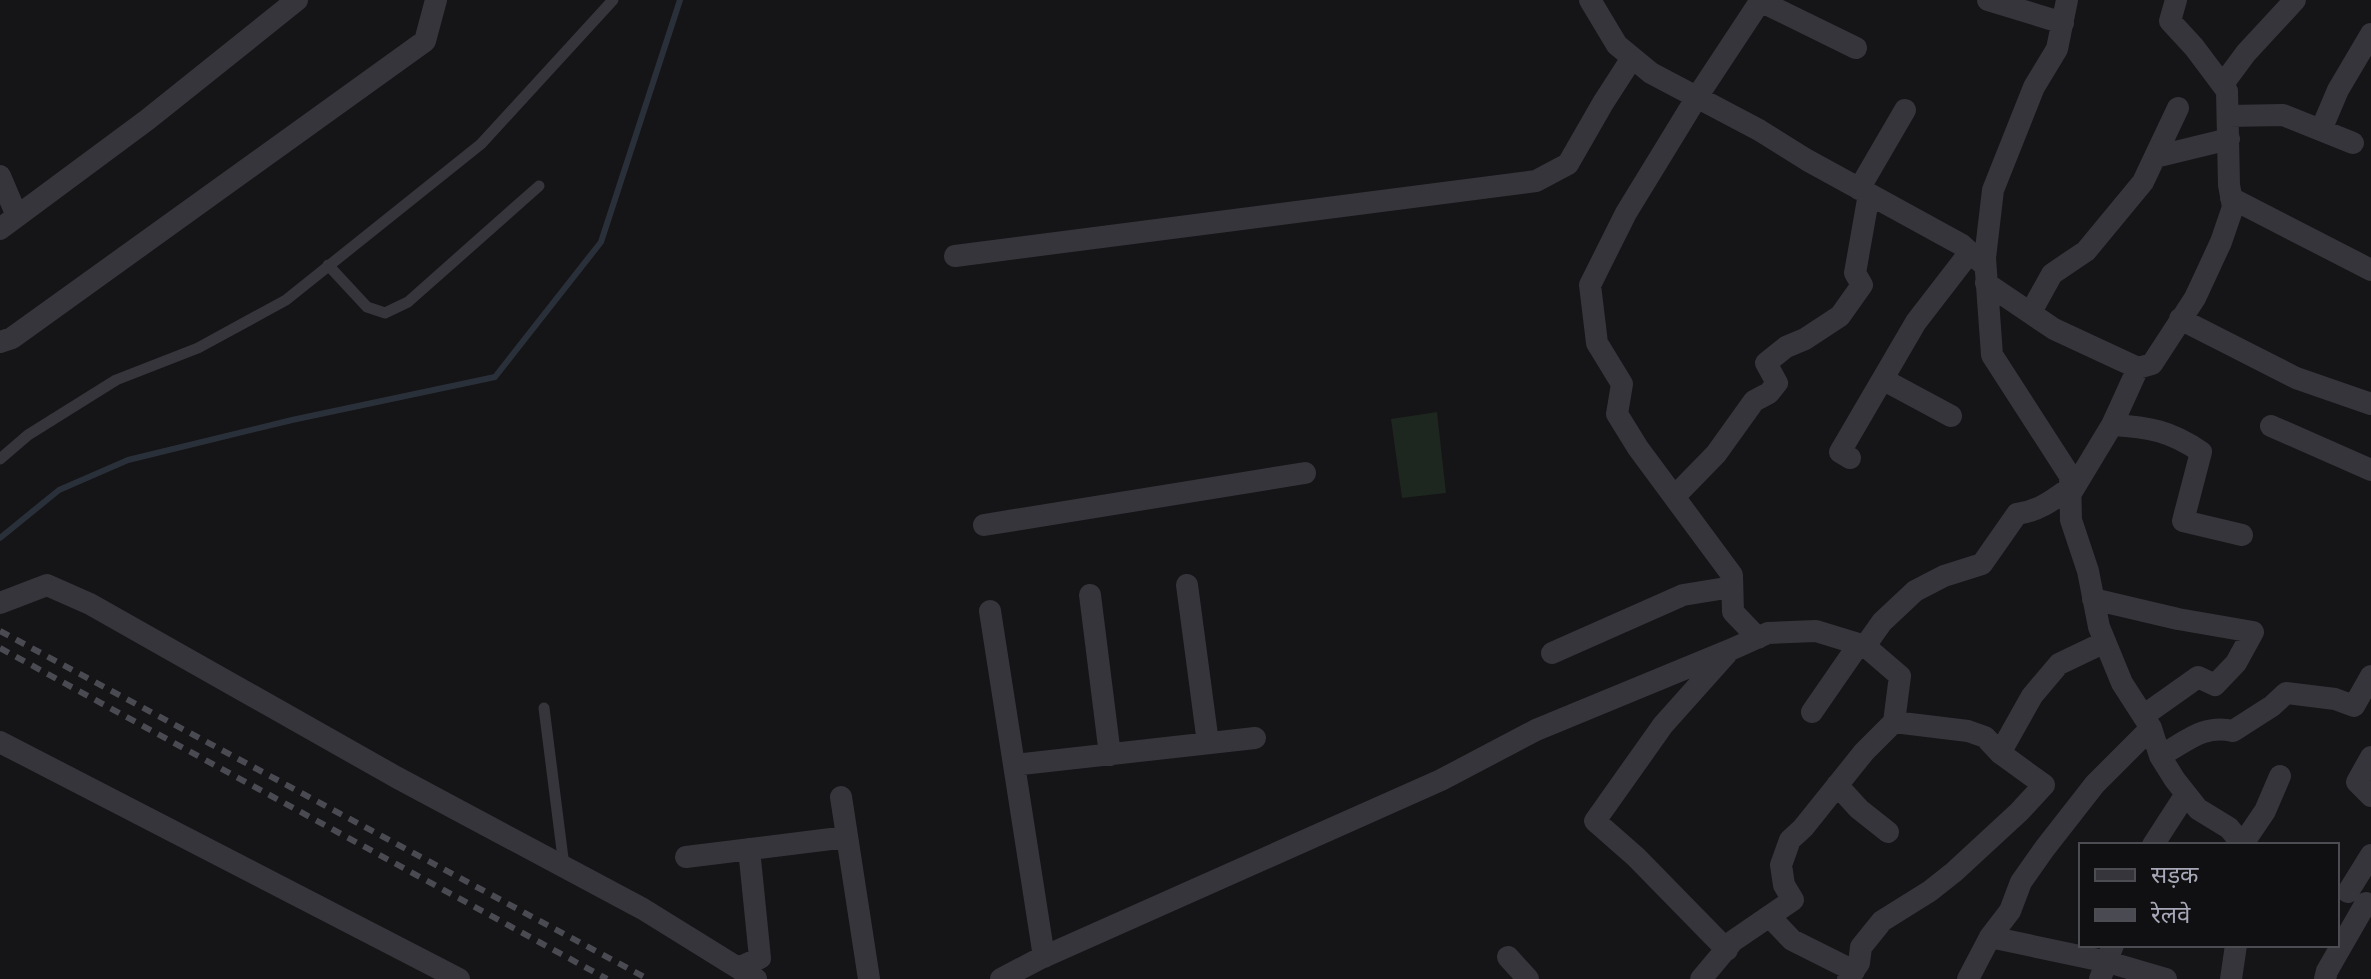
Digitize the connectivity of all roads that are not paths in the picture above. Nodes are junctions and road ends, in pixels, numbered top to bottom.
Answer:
1 (297, 0) edge
2 (436, 0) edge
3 (613, 0) edge
4 (1590, 0) edge
5 (1988, 0) edge
6 (2067, 0) edge
7 (2176, 0) edge
8 (2295, 0) edge
9 (1760, 1) edge
10 (2063, 23) junction
11 (2371, 34) edge
12 (1856, 48) dead end
13 (1632, 58) junction
14 (2223, 84) junction
15 (1697, 97) junction
16 (2178, 108) dead end
17 (1905, 110) dead end
18 (2229, 128) junction
19 (2321, 130) junction
20 (2353, 143) dead end
21 (2155, 157) junction
22 (0, 176) edge
23 (539, 186) dead end
24 (1864, 192) junction
25 (2231, 198) junction
26 (9, 222) edge
27 (955, 256) dead end
28 (328, 265) junction
29 (1980, 267) junction
30 (2371, 270) edge
31 (2031, 312) junction
32 (2180, 319) junction
33 (0, 342) edge
34 (2138, 368) junction
35 (1884, 380) junction
36 (2371, 404) edge
37 (1951, 416) dead end
38 (2112, 425) junction
39 (2271, 426) dead end
40 (1850, 458) dead end
41 (0, 459) edge
42 (2371, 470) edge
43 (1305, 473) dead end
44 (2071, 490) junction
45 (1675, 496) junction
46 (984, 525) dead end
47 (2242, 535) dead end
48 (1187, 585) dead end
49 (1732, 587) junction
50 (1090, 595) dead end
51 (2093, 599) junction
52 (0, 603) edge
53 (990, 611) dead end
54 (1758, 638) junction
55 (2105, 642) junction
56 (1862, 645) junction
57 (1730, 650) junction
58 (1552, 653) dead end
59 (2371, 676) edge
60 (544, 708) dead end
61 (1812, 712) dead end
62 (1894, 722) junction
63 (2147, 722) junction
64 (1255, 738) dead end
65 (0, 742) edge
66 (1208, 743) junction
67 (2000, 753) junction
68 (1110, 755) junction
69 (2160, 756) junction
70 (2371, 757) edge
71 (1014, 765) junction
72 (2280, 776) dead end
73 (1837, 785) junction
74 (2186, 794) junction
75 (2371, 796) edge
76 (841, 797) dead end
77 (1888, 832) dead end
78 (847, 837) junction
79 (2154, 843) edge
80 (2240, 843) edge
81 (2243, 843) edge
82 (749, 849) junction
83 (2371, 855) edge
84 (686, 857) dead end
85 (564, 867) junction
86 (2355, 896) edge
87 (1770, 917) junction
88 (1990, 937) junction
89 (2339, 939) edge
90 (2236, 947) edge
91 (2336, 947) edge
92 (1727, 950) junction
93 (1044, 957) junction
94 (1508, 957) dead end
95 (2107, 962) edge
96 (747, 973) edge
97 (1851, 975) edge
98 (459, 979) edge
99 (869, 979) edge
100 (1001, 979) edge
101 (1528, 979) edge
102 (1701, 979) edge
103 (1968, 979) edge
104 (2166, 979) edge
105 (2231, 979) edge
106 (2325, 979) edge

1 - 26 street
2 - 33 street
3 - 28 lane
4 - 13 street
5 - 10 street
6 - 10 street
7 - 14 street
8 - 14 street
9 - 12 street
9 - 15 street
10 - 29 street
11 - 19 street
13 - 15 street
13 - 27 street
14 - 18 street
15 - 24 street
15 - 45 street
16 - 21 street
17 - 24 street
18 - 19 street
18 - 21 street
18 - 25 street
19 - 20 street
21 - 31 street
22 - 26 street
23 - 28 lane
24 - 29 street
24 - 45 street
25 - 30 street
25 - 32 street
28 - 41 lane
29 - 31 street
29 - 35 street
29 - 44 street
31 - 34 street
32 - 34 street
32 - 36 street
34 - 38 street
35 - 37 street
35 - 40 street
38 - 44 street
38 - 47 street
39 - 42 street
43 - 46 street
44 - 51 street
44 - 56 street
45 - 49 street
48 - 66 street
49 - 54 street
49 - 58 street
50 - 68 street
51 - 55 street
51 - 63 street
52 - 85 street
53 - 71 street
54 - 56 street
54 - 57 street
55 - 63 street
55 - 67 street
56 - 61 street
56 - 62 street
57 - 92 street
57 - 93 street
59 - 69 street
60 - 85 lane
62 - 67 street
62 - 73 street
63 - 69 street
63 - 88 street
64 - 66 street
65 - 98 street
66 - 68 street
67 - 97 street
68 - 71 street
69 - 74 street
70 - 75 street
71 - 93 street
72 - 81 street
73 - 77 street
73 - 87 street
74 - 79 street
74 - 80 street
76 - 78 street
78 - 82 street
78 - 99 street
82 - 84 street
82 - 96 street
83 - 86 street
85 - 96 street
86 - 89 street
87 - 92 street
87 - 97 street
88 - 95 street
88 - 103 street
90 - 105 street
91 - 106 street
92 - 102 street
93 - 100 street
94 - 101 street
95 - 104 street

